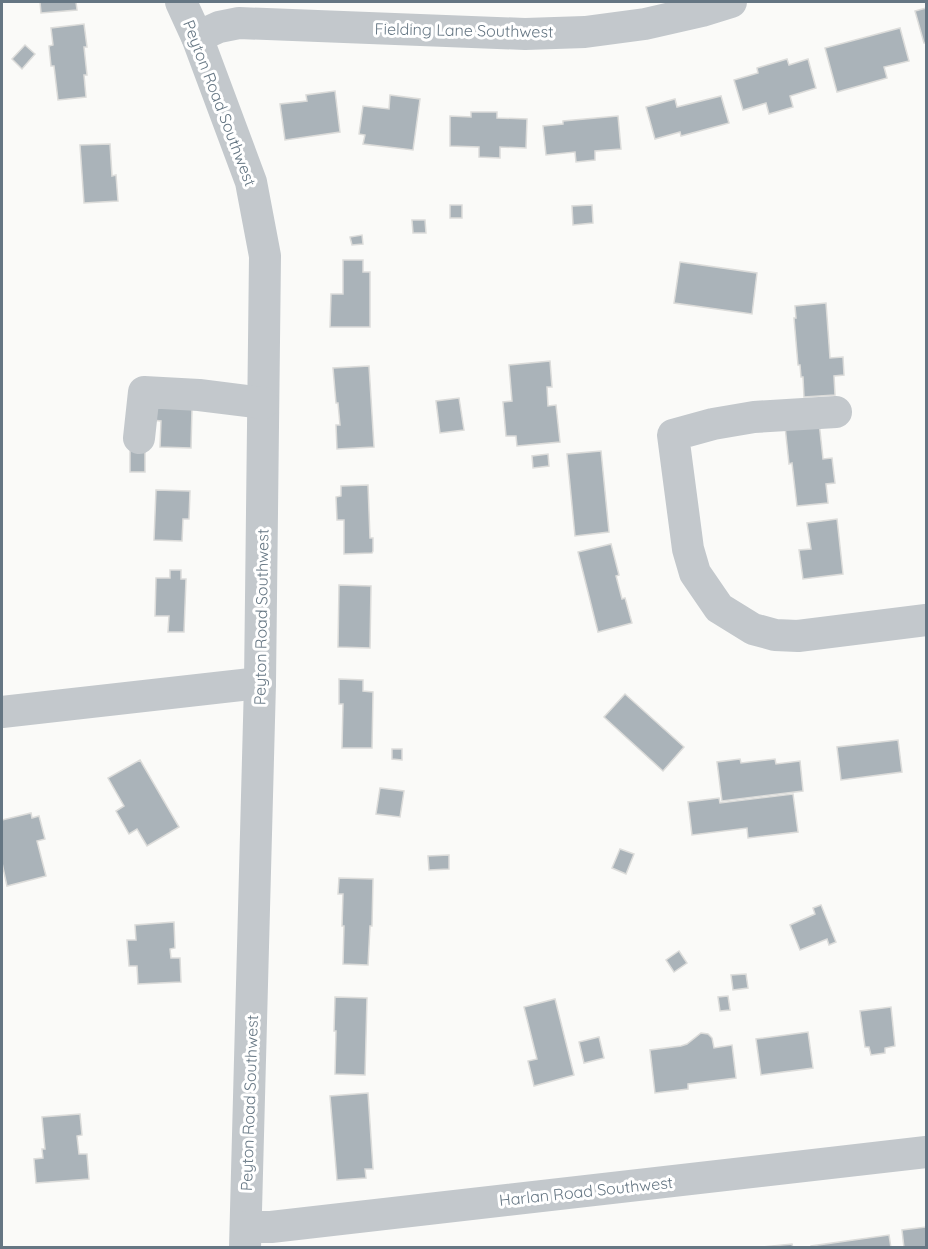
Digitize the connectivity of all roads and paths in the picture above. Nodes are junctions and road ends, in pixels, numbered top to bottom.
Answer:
1 (181, 2) edge
2 (730, 2) edge
3 (197, 38) junction
4 (263, 403) junction
5 (836, 412) dead end
6 (139, 438) dead end
7 (927, 620) edge
8 (260, 683) junction
9 (2, 712) edge
10 (927, 1152) edge
11 (245, 1237) edge

1 - 3 street, Peyton Road Southwest
2 - 3 street, Fielding Lane Southwest
3 - 4 street, Peyton Road Southwest
4 - 6 street
4 - 8 street, Peyton Road Southwest
5 - 7 street
8 - 9 street
8 - 11 street, Peyton Road Southwest
10 - 11 street, Harlan Road Southwest

